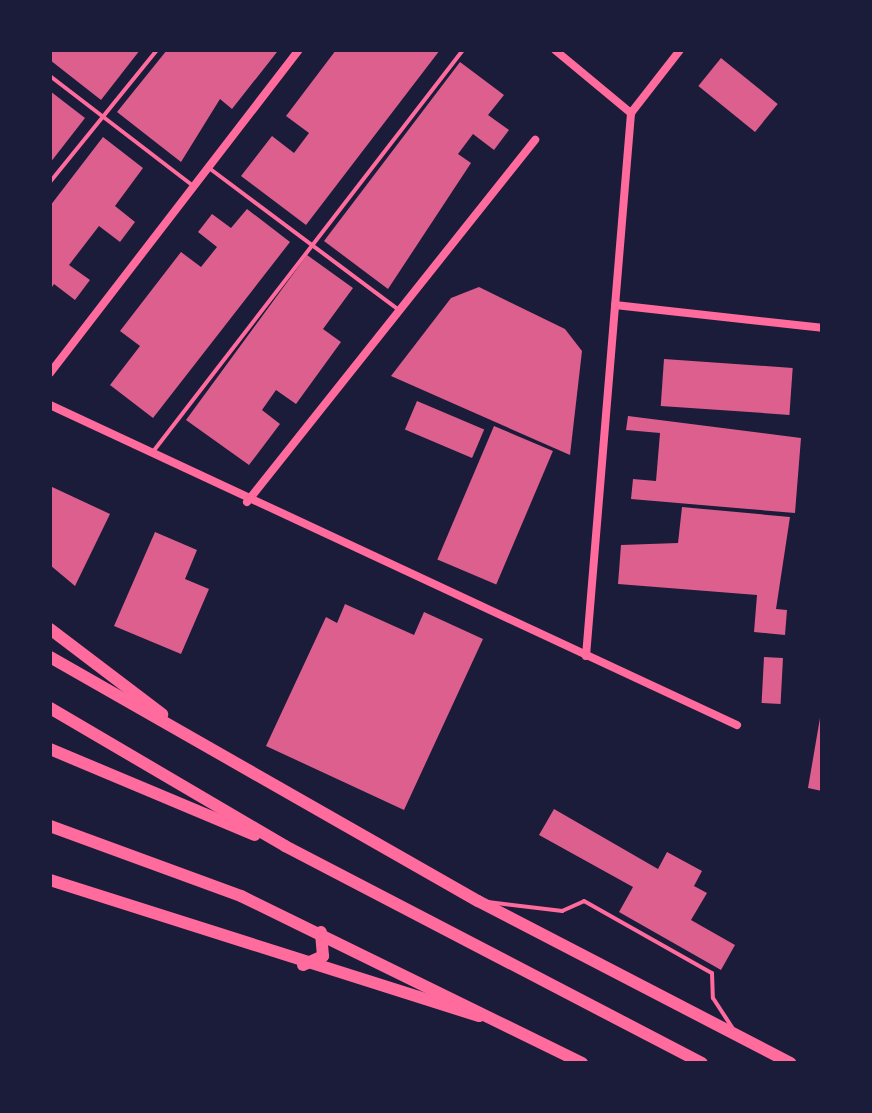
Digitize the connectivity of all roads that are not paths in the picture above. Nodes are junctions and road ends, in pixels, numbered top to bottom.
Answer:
1 (157, 50) edge
2 (299, 50) edge
3 (463, 50) edge
4 (555, 50) edge
5 (680, 50) edge
6 (50, 76) edge
7 (631, 113) junction
8 (104, 118) junction
9 (535, 140) dead end
10 (209, 167) junction
11 (50, 182) edge
12 (194, 186) junction
13 (310, 244) junction
14 (615, 305) junction
15 (399, 310) junction
16 (822, 328) edge
17 (50, 373) edge
18 (50, 405) edge
19 (151, 455) junction
20 (247, 502) junction
21 (50, 629) edge
22 (586, 656) junction
23 (50, 657) edge
24 (50, 708) edge
25 (737, 725) dead end
26 (209, 748) junction
27 (50, 749) edge
28 (50, 826) edge
29 (285, 846) junction
30 (50, 880) edge
31 (478, 901) junction
32 (321, 932) junction
33 (303, 965) junction
34 (506, 1023) junction
35 (740, 1039) junction
36 (582, 1063) edge
37 (702, 1063) edge
38 (791, 1063) edge

1 - 8 lane
2 - 10 street
3 - 13 lane
4 - 7 street
5 - 7 street
6 - 8 lane
7 - 14 street
8 - 11 lane
8 - 12 lane
9 - 15 street
10 - 12 street
10 - 13 lane
12 - 17 street
13 - 15 lane
13 - 19 lane
14 - 16 street
14 - 22 street
15 - 20 street
18 - 19 street
19 - 20 street
20 - 22 street
21 - 26 main road
22 - 25 street
23 - 26 main road
24 - 29 main road
26 - 31 main road
27 - 29 main road
28 - 32 main road
29 - 37 main road
30 - 33 main road
31 - 35 main road
31 - 35 lane
32 - 33 main road
32 - 34 main road
33 - 34 main road
34 - 36 main road
35 - 38 main road

